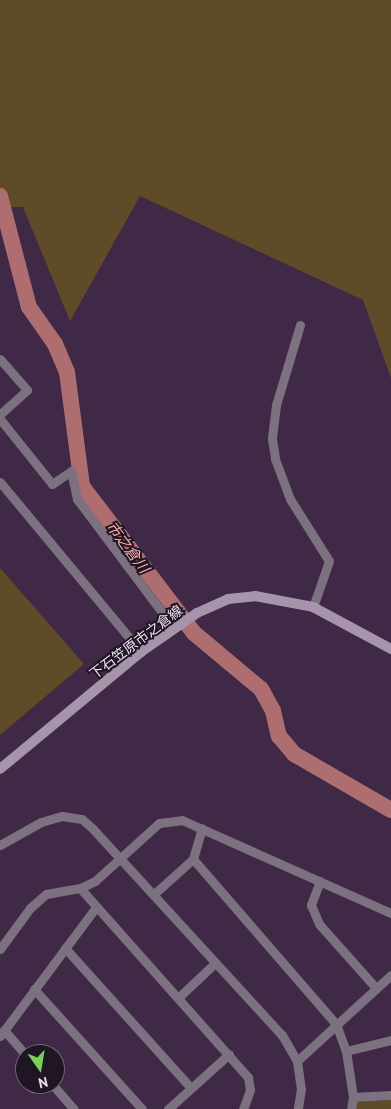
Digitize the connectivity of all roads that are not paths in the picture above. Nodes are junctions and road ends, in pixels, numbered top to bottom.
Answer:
1 (300, 325) dead end
2 (0, 359) edge
3 (0, 414) edge
4 (0, 418) edge
5 (0, 482) edge
6 (313, 607) junction
7 (174, 628) junction
8 (391, 649) edge
9 (141, 652) junction
10 (0, 769) edge
11 (202, 828) junction
12 (0, 845) edge
13 (120, 858) junction
14 (193, 859) junction
15 (320, 881) junction
16 (80, 888) junction
17 (154, 894) junction
18 (96, 907) junction
19 (391, 913) edge
20 (65, 948) junction
21 (0, 949) edge
22 (215, 963) junction
23 (391, 975) edge
24 (376, 988) junction
25 (34, 989) junction
26 (179, 997) junction
27 (336, 1024) junction
28 (2, 1033) edge
29 (391, 1040) edge
30 (15, 1045) edge
31 (346, 1051) junction
32 (229, 1054) junction
33 (297, 1061) junction
34 (191, 1088) junction
35 (61, 1094) edge
36 (391, 1095) edge
37 (353, 1097) junction
38 (74, 1109) edge
39 (142, 1109) edge
40 (168, 1109) edge
41 (243, 1109) edge
42 (298, 1109) edge
43 (351, 1109) edge

1 - 6 street
2 - 3 street
4 - 7 street
5 - 9 street
6 - 7 main road, 下石笠原市之倉線
6 - 8 main road, 下石笠原市之倉線
7 - 9 main road, 下石笠原市之倉線
9 - 10 main road, 下石笠原市之倉線
11 - 13 street
11 - 14 street
11 - 15 street
12 - 13 street
13 - 16 street
13 - 17 street
14 - 17 street
14 - 27 street
15 - 19 street
15 - 24 street
16 - 18 street
16 - 21 street
17 - 22 street
18 - 20 street
18 - 26 street
20 - 25 street
20 - 34 street
22 - 26 street
22 - 33 street
23 - 24 street
24 - 27 street
25 - 28 street
25 - 39 street
26 - 32 street
27 - 31 street
27 - 33 street
28 - 30 street
29 - 31 street
31 - 37 street
32 - 34 street
32 - 41 street
33 - 42 street
34 - 40 street
35 - 38 street
36 - 37 street
37 - 43 street

